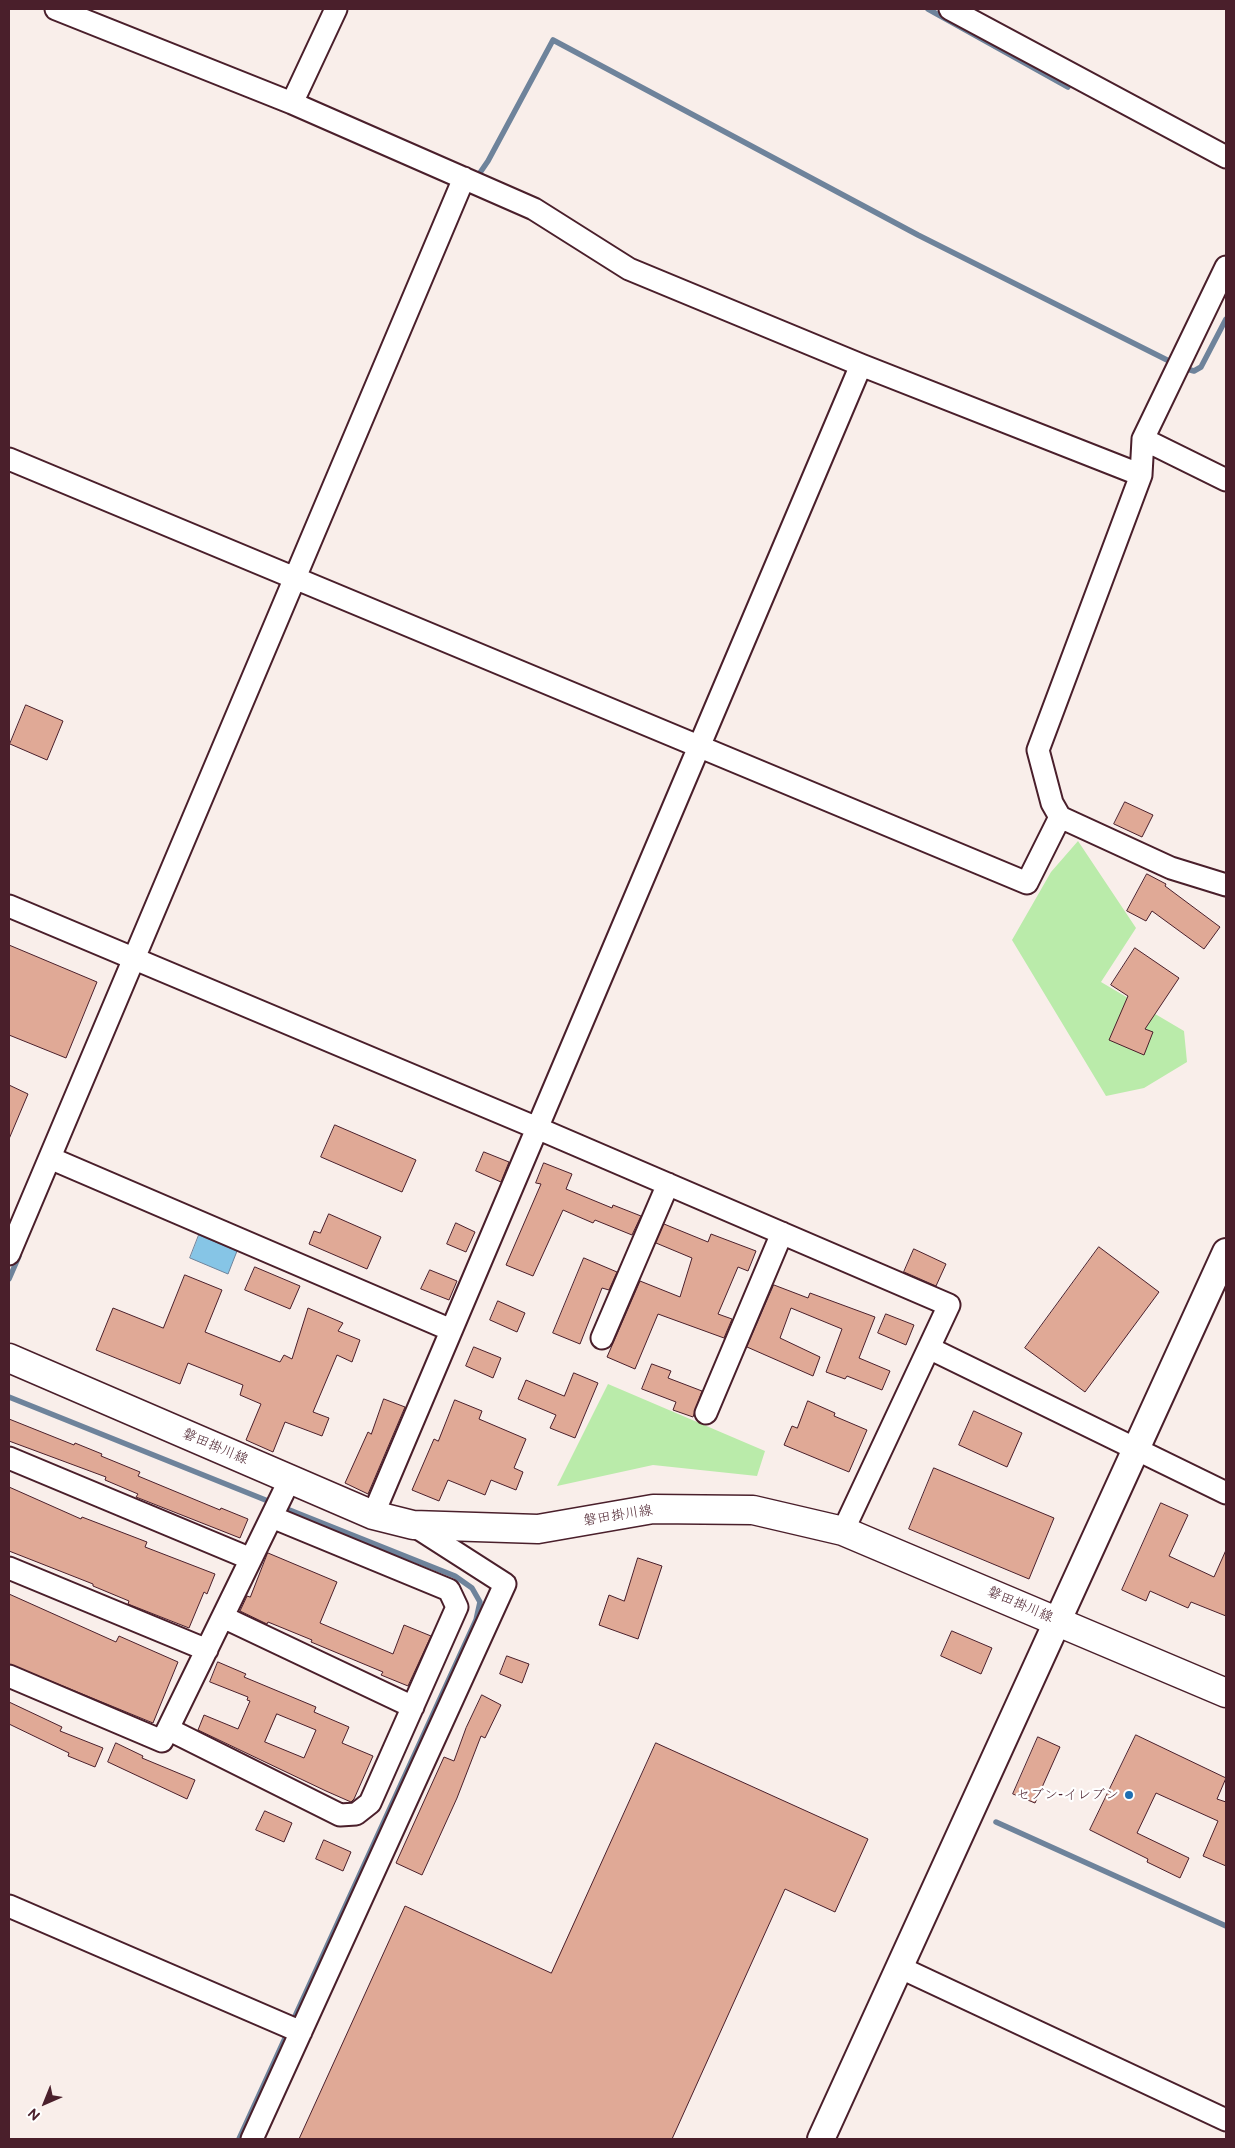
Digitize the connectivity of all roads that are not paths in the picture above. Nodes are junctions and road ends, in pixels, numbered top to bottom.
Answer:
1 (56, 9) edge
2 (336, 9) edge
3 (950, 9) edge
4 (292, 103) junction
5 (1226, 157) edge
6 (464, 178) junction
7 (1226, 267) edge
8 (861, 364) junction
9 (1143, 439) junction
10 (9, 459) edge
11 (1141, 475) junction
12 (1226, 480) edge
13 (293, 578) junction
14 (698, 748) junction
15 (1060, 817) junction
16 (1226, 886) edge
17 (9, 906) edge
18 (135, 959) junction
19 (537, 1128) junction
20 (50, 1158) junction
21 (668, 1184) junction
22 (782, 1233) junction
23 (1226, 1252) edge
24 (9, 1254) edge
25 (451, 1330) junction
26 (602, 1338) dead end
27 (928, 1348) junction
28 (9, 1358) edge
29 (706, 1413) dead end
30 (1136, 1448) junction
31 (9, 1458) edge
32 (290, 1479) junction
33 (1226, 1493) edge
34 (373, 1515) junction
35 (272, 1516) junction
36 (413, 1525) junction
37 (843, 1531) junction
38 (251, 1559) junction
39 (9, 1568) edge
40 (223, 1617) junction
41 (1058, 1620) junction
42 (206, 1650) junction
43 (9, 1676) edge
44 (1226, 1693) edge
45 (413, 1707) junction
46 (168, 1729) junction
47 (9, 1906) edge
48 (899, 1967) junction
49 (301, 2032) junction
50 (1226, 2120) edge
51 (252, 2139) edge
52 (821, 2139) edge

1 - 4 street
2 - 4 street
3 - 5 street
4 - 6 street
6 - 8 street
6 - 13 street
7 - 9 street
8 - 11 street
8 - 14 street
9 - 11 street
9 - 12 street
10 - 13 street
11 - 15 street
13 - 14 street
13 - 18 street
14 - 15 street
14 - 19 street
15 - 16 street
17 - 18 street
18 - 19 street
18 - 20 street
19 - 21 street
19 - 25 street
20 - 24 street
20 - 25 street
21 - 22 street
21 - 26 street
22 - 27 street
22 - 29 street
23 - 30 street
25 - 34 street
27 - 30 street
27 - 37 street
28 - 32 main road, 磐田掛川線
30 - 33 street
30 - 41 street
31 - 38 street
32 - 34 main road, 磐田掛川線
32 - 35 street
34 - 36 main road, 磐田掛川線
35 - 38 street
35 - 45 street
36 - 37 main road, 磐田掛川線
36 - 49 street
37 - 41 main road, 磐田掛川線
38 - 40 street
39 - 42 street
40 - 42 street
40 - 45 street
41 - 44 main road, 磐田掛川線
41 - 48 street
42 - 46 street
43 - 46 street
45 - 46 street
47 - 49 street
48 - 50 street
48 - 52 street
49 - 51 street

